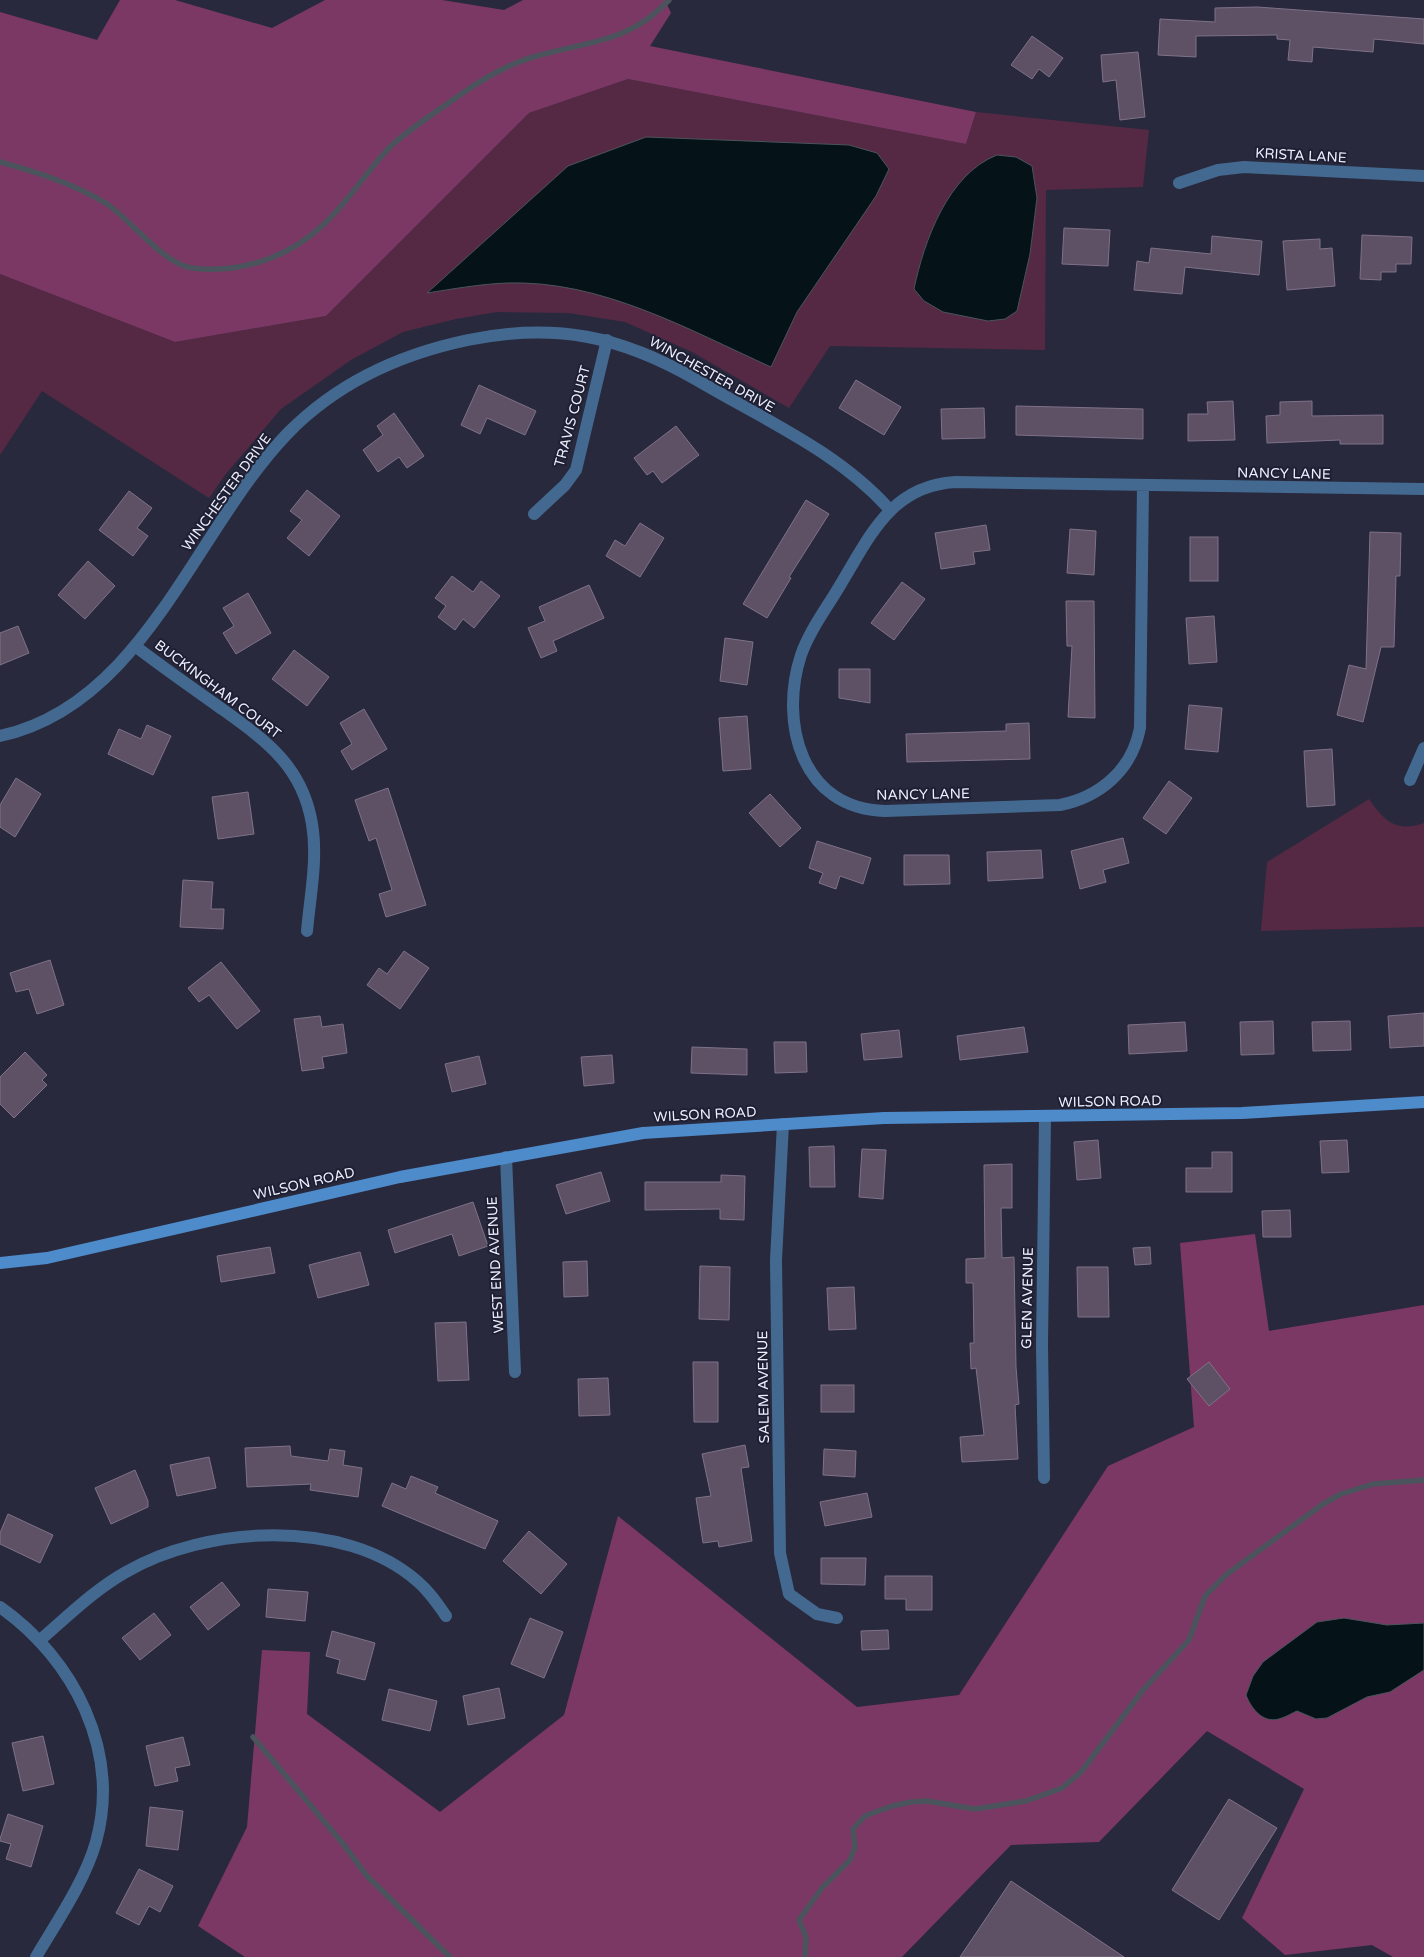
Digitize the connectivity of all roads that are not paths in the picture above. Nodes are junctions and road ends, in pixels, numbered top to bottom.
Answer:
1 (1424, 176) edge
2 (1179, 184) dead end
3 (607, 340) junction
4 (1143, 486) junction
5 (1424, 490) edge
6 (890, 510) junction
7 (534, 514) dead end
8 (134, 646) junction
9 (0, 736) edge
10 (1424, 748) edge
11 (1410, 780) dead end
12 (307, 931) dead end
13 (1424, 1102) edge
14 (1044, 1117) junction
15 (784, 1124) junction
16 (506, 1157) junction
17 (0, 1263) edge
18 (515, 1372) dead end
19 (1044, 1478) dead end
20 (0, 1607) edge
21 (446, 1616) dead end
22 (837, 1618) dead end
23 (40, 1641) junction
24 (36, 1957) edge

1 - 2 street, KRISTA LANE
3 - 6 street, WINCHESTER DRIVE
3 - 7 street, TRAVIS COURT
3 - 8 street, WINCHESTER DRIVE
4 - 5 street, NANCY LANE
4 - 6 street, NANCY LANE
4 - 6 street, NANCY LANE
8 - 9 street, WINCHESTER DRIVE
8 - 12 street, BUCKINGHAM COURT
10 - 11 street
13 - 14 street, WILSON ROAD
14 - 15 street, WILSON ROAD
14 - 19 street, GLEN AVENUE
15 - 16 street, WILSON ROAD
15 - 22 street, SALEM AVENUE
16 - 17 street, WILSON ROAD
16 - 18 street, WEST END AVENUE
20 - 23 street
21 - 23 street
23 - 24 street

